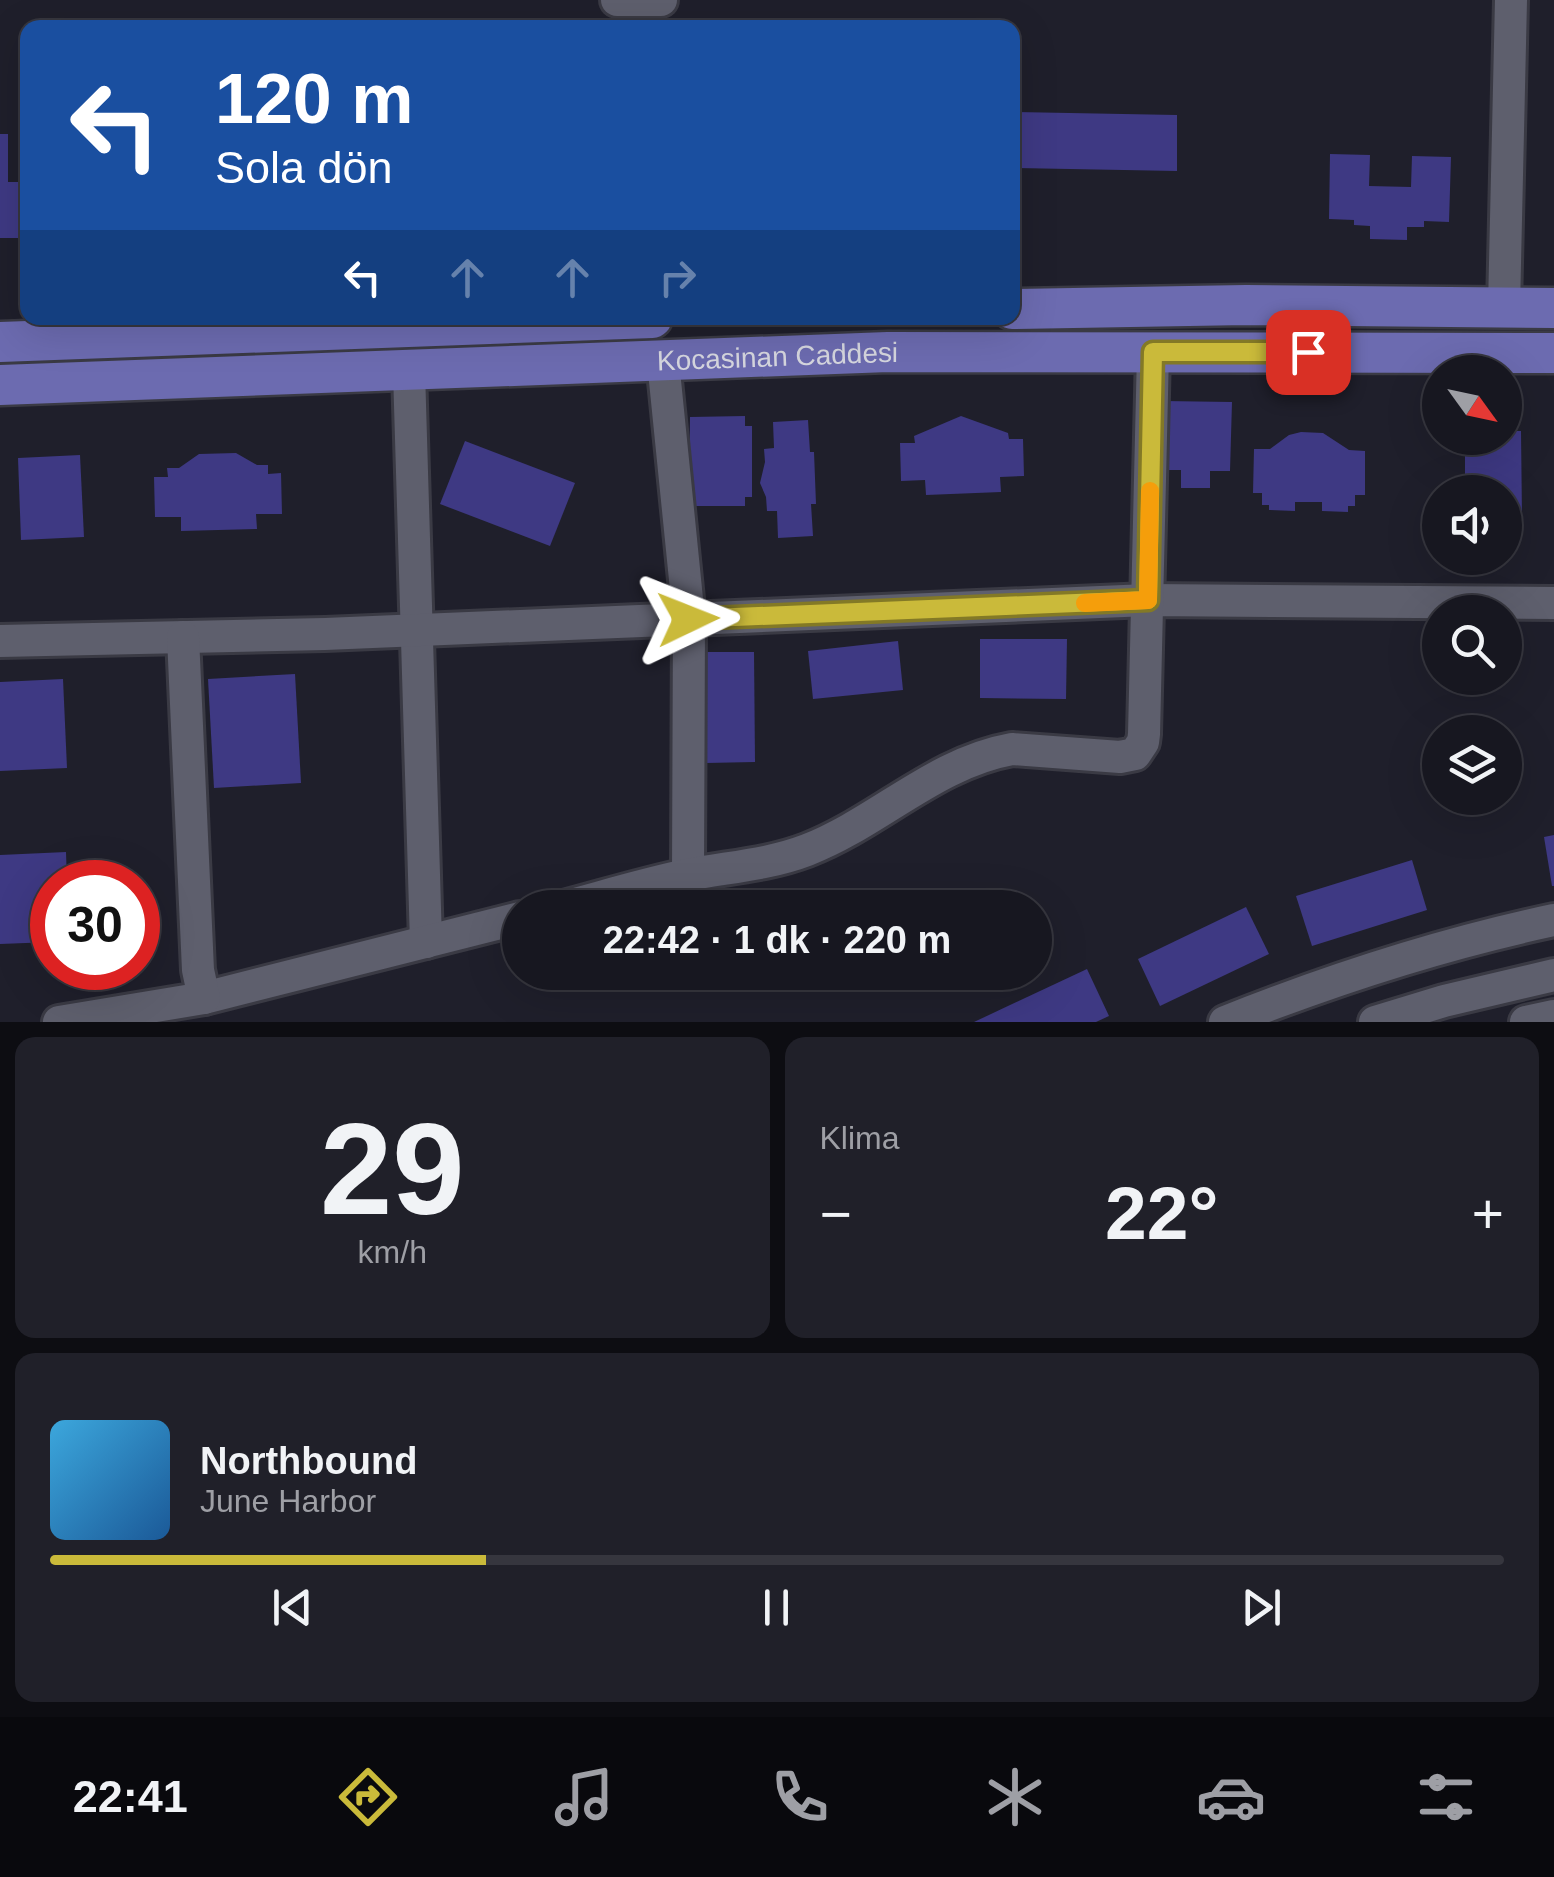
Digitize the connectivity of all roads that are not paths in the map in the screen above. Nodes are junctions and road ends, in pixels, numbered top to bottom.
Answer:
1 (617, 0) edge
2 (661, 0) edge
3 (1511, 0) edge
4 (1504, 307) junction
5 (1554, 308) edge
6 (1020, 310) edge
7 (462, 325) edge
8 (0, 342) edge
9 (1153, 352) junction
10 (1554, 353) edge
11 (662, 361) junction
12 (410, 370) junction
13 (0, 385) edge
14 (1148, 600) junction
15 (1554, 603) edge
16 (688, 619) junction
17 (415, 631) junction
18 (182, 637) junction
19 (0, 642) edge
20 (688, 875) junction
21 (630, 890) edge
22 (1554, 920) edge
23 (502, 923) edge
24 (426, 942) junction
25 (1554, 975) edge
26 (204, 998) junction
27 (59, 1022) edge
28 (1226, 1022) edge
29 (1375, 1022) edge

1 - 2 street
3 - 4 street
4 - 5 main road
4 - 6 main road
7 - 8 main road, Kocasinan Caddesi
9 - 10 main road, Kocasinan Caddesi
9 - 11 main road, Kocasinan Caddesi
9 - 14 street
11 - 12 main road, Kocasinan Caddesi
11 - 16 street
12 - 13 main road, Kocasinan Caddesi
12 - 17 street
14 - 15 street
14 - 16 street
14 - 20 street
16 - 17 street
16 - 20 street
17 - 18 street
17 - 24 street
18 - 19 street
18 - 26 street
20 - 21 street
22 - 28 street
23 - 24 street
24 - 26 street
25 - 29 street
26 - 27 street

